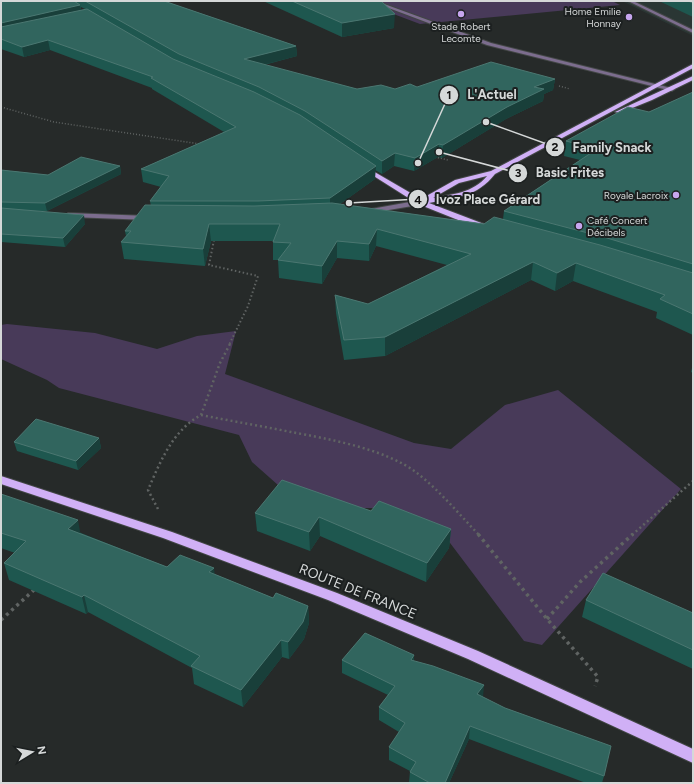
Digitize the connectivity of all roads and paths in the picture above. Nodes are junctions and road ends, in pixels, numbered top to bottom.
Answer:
1 (372, 1) edge
2 (630, 1) edge
3 (693, 32) edge
4 (693, 66) edge
5 (693, 78) edge
6 (559, 86) dead end
7 (656, 86) junction
8 (570, 89) dead end
9 (672, 89) junction
10 (1, 107) edge
11 (599, 117) junction
12 (206, 146) edge
13 (432, 155) edge
14 (448, 160) dead end
15 (362, 166) edge
16 (493, 173) junction
17 (421, 202) junction
18 (362, 212) edge
19 (61, 215) edge
20 (159, 219) edge
21 (486, 227) edge
22 (215, 237) edge
23 (201, 414) junction
24 (1, 480) edge
25 (693, 481) edge
26 (146, 527) junction
27 (40, 584) edge
28 (547, 619) junction
29 (1, 620) edge
30 (584, 661) dead end
31 (693, 756) edge

1 - 7 street
2 - 3 street
4 - 7 main road
5 - 9 main road
6 - 8 path
7 - 9 street
7 - 11 main road
9 - 11 main road
10 - 12 path
11 - 16 main road
13 - 14 path
15 - 17 main road
16 - 17 main road
16 - 17 main road
17 - 18 street
17 - 21 main road
19 - 20 street
22 - 23 path
23 - 26 path
23 - 28 path
24 - 26 main road, ROUTE DE FRANCE
25 - 28 path
26 - 31 main road, ROUTE DE FRANCE
27 - 29 path
28 - 30 path

